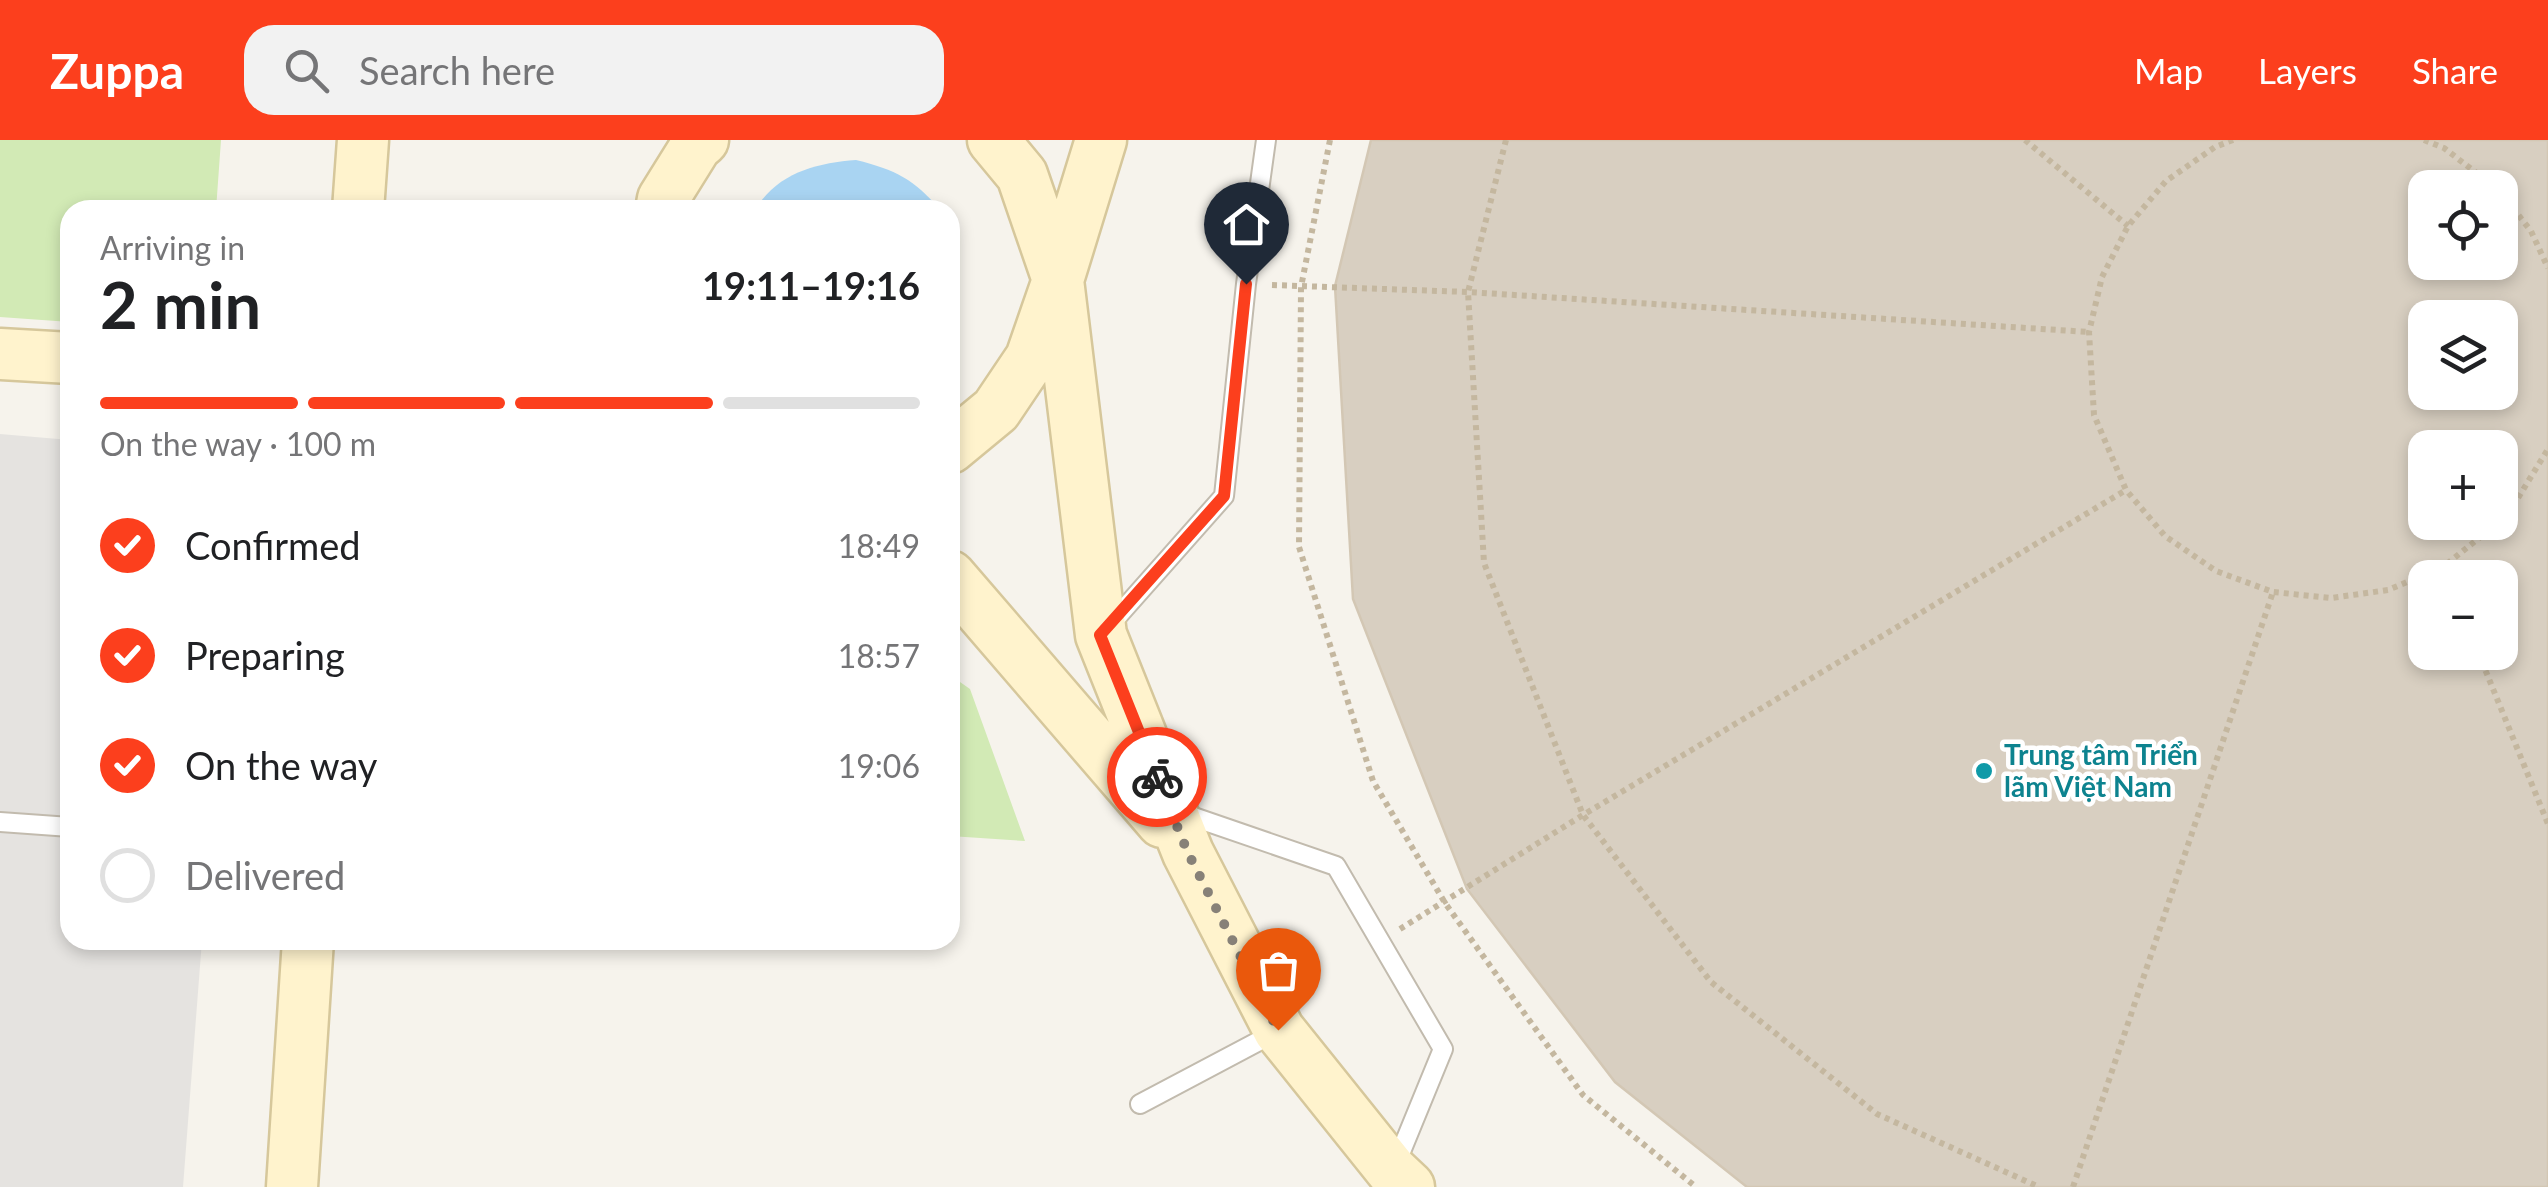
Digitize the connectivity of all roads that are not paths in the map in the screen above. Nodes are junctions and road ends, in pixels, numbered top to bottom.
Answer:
1 (363, 140) edge
2 (703, 140) edge
3 (994, 140) edge
4 (1101, 140) edge
5 (1266, 140) edge
6 (359, 200) edge
7 (663, 200) edge
8 (1058, 280) junction
9 (0, 354) edge
10 (60, 357) edge
11 (960, 440) edge
12 (960, 587) edge
13 (1100, 635) junction
14 (0, 822) edge
15 (60, 826) edge
16 (1179, 831) junction
17 (307, 950) edge
18 (1278, 1030) junction
19 (1140, 1104) dead end
20 (1401, 1179) edge
21 (292, 1187) edge

1 - 6 street
2 - 7 street
3 - 8 street
4 - 8 street
5 - 13 lane
8 - 11 street
8 - 13 street
9 - 10 street
12 - 16 street
13 - 16 street
14 - 15 lane
16 - 18 street
16 - 20 lane
17 - 21 street
18 - 19 lane
18 - 20 street

